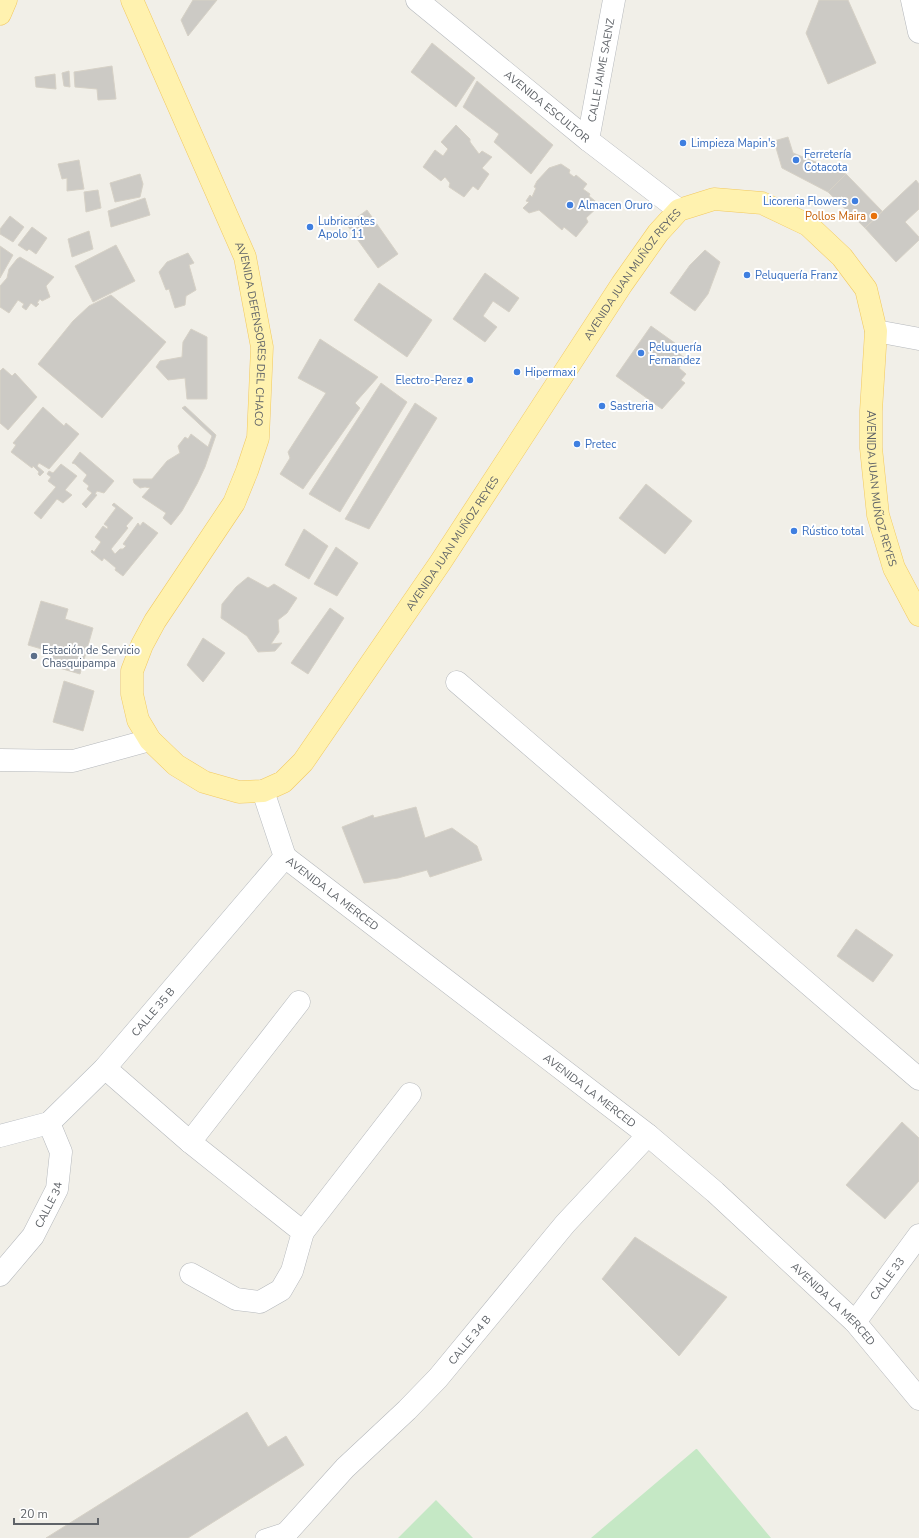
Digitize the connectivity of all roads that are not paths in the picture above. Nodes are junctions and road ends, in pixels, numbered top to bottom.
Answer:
1 (6, 0) edge
2 (132, 0) edge
3 (418, 0) edge
4 (614, 0) edge
5 (912, 0) edge
6 (0, 14) edge
7 (919, 32) edge
8 (588, 140) junction
9 (679, 210) junction
10 (876, 332) junction
11 (919, 339) edge
12 (919, 615) edge
13 (457, 682) dead end
14 (150, 740) junction
15 (0, 760) edge
16 (263, 792) junction
17 (285, 857) junction
18 (299, 1002) dead end
19 (105, 1068) junction
20 (919, 1079) edge
21 (410, 1094) dead end
22 (50, 1123) junction
23 (648, 1135) junction
24 (0, 1136) edge
25 (190, 1142) junction
26 (303, 1232) junction
27 (919, 1235) edge
28 (191, 1274) dead end
29 (0, 1275) edge
30 (855, 1322) junction
31 (919, 1399) edge
32 (286, 1534) edge
33 (264, 1538) edge

1 - 6 main road
2 - 14 main road, AVENIDA DEFENSORES DEL CHACO
3 - 8 street, AVENIDA ESCULTOR
4 - 8 street, CALLE JAIME SAENZ
5 - 7 street
8 - 9 street, AVENIDA ESCULTOR
9 - 10 main road, AVENIDA JUAN MUÑOZ REYES
9 - 16 main road, AVENIDA JUAN MUÑOZ REYES
10 - 11 street
10 - 12 main road, AVENIDA JUAN MUÑOZ REYES
13 - 20 street
14 - 15 street
14 - 16 main road, AVENIDA DEFENSORES DEL CHACO
16 - 17 street, AVENIDA LA MERCED
17 - 19 street, CALLE 35 B
17 - 23 street, AVENIDA LA MERCED
18 - 25 street
19 - 22 street, CALLE 35 B
19 - 25 street
21 - 26 street
22 - 24 street, CALLE 35 B
22 - 29 street, CALLE 34
23 - 30 street, AVENIDA LA MERCED
23 - 32 street, CALLE 34 B
25 - 26 street
26 - 28 street
27 - 30 street, CALLE 33
30 - 31 street, AVENIDA LA MERCED
32 - 33 lane

